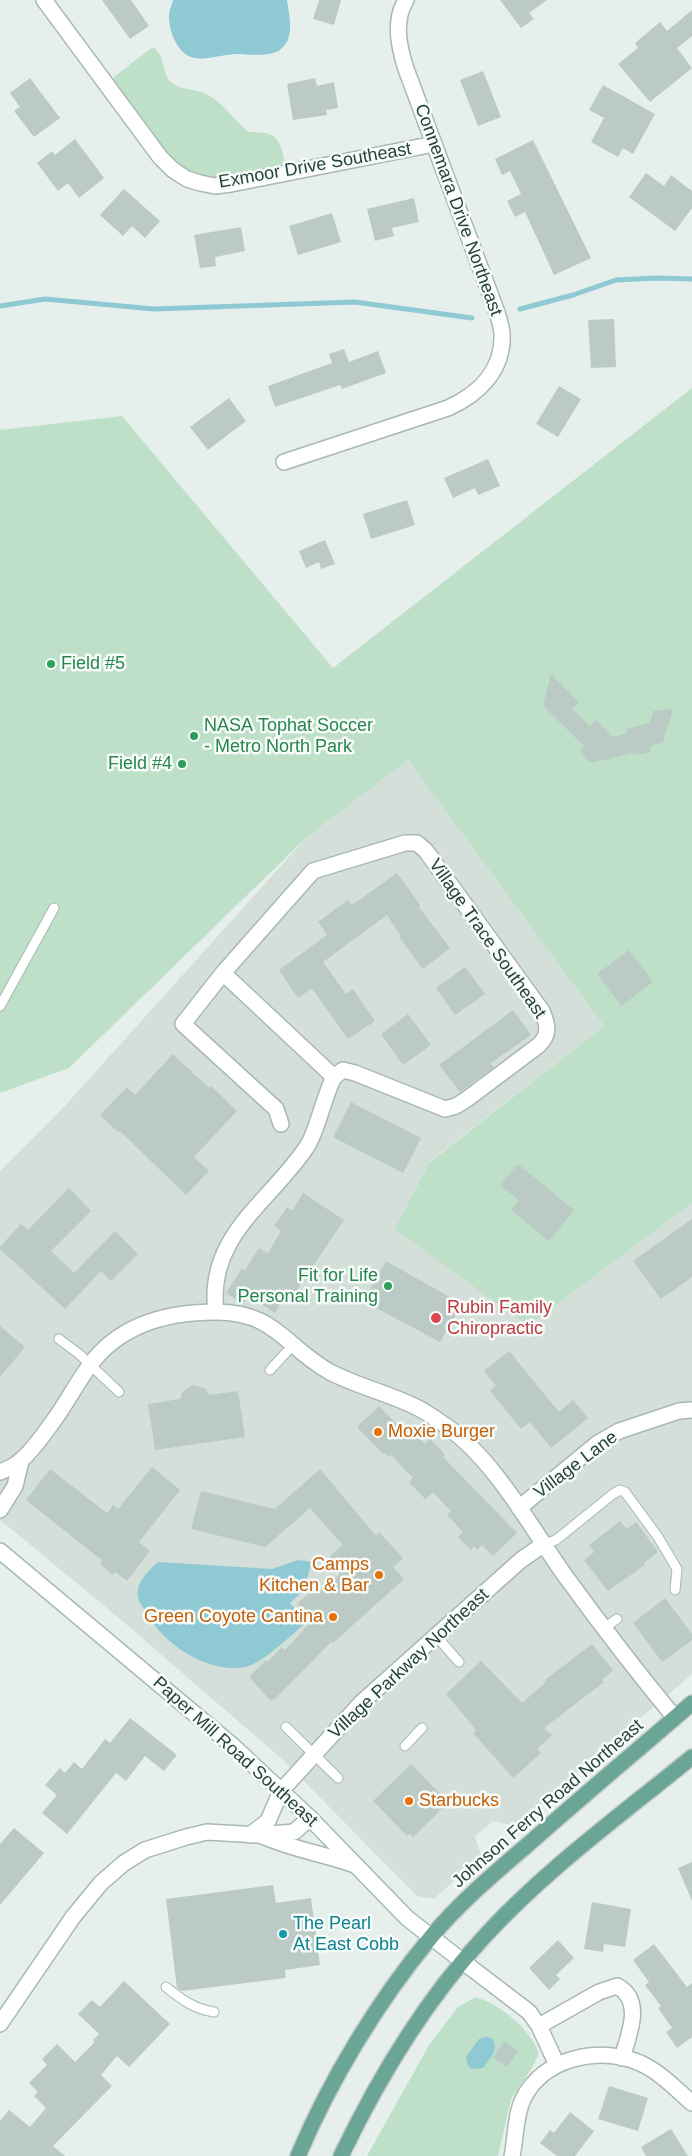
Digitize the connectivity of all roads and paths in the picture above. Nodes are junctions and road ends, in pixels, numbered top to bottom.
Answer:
1 (44, 0) edge
2 (406, 0) edge
3 (434, 144) junction
4 (284, 462) dead end
5 (54, 908) dead end
6 (223, 974) junction
7 (0, 1006) edge
8 (334, 1077) junction
9 (281, 1124) dead end
10 (216, 1312) junction
11 (59, 1338) dead end
12 (294, 1344) junction
13 (90, 1365) junction
14 (270, 1370) dead end
15 (119, 1392) dead end
16 (692, 1410) edge
17 (21, 1461) junction
18 (0, 1472) edge
19 (520, 1508) junction
20 (0, 1510) edge
21 (544, 1544) junction
22 (0, 1551) edge
23 (675, 1590) dead end
24 (437, 1637) junction
25 (459, 1662) dead end
26 (692, 1703) edge
27 (674, 1718) junction
28 (286, 1727) dead end
29 (422, 1728) dead end
30 (405, 1746) dead end
31 (315, 1754) junction
32 (692, 1757) edge
33 (338, 1778) dead end
34 (281, 1791) junction
35 (310, 1818) junction
36 (254, 1835) junction
37 (355, 1865) junction
38 (431, 1937) junction
39 (462, 1960) junction
40 (166, 1987) dead end
41 (214, 2012) dead end
42 (0, 2024) edge
43 (539, 2026) junction
44 (622, 2058) junction
45 (557, 2065) junction
46 (692, 2103) edge
47 (298, 2156) edge
48 (341, 2156) edge
49 (512, 2156) edge

1 - 3 street, Exmoor Drive Southeast
2 - 3 street, Connemara Drive Northeast
3 - 4 street, Connemara Drive Northeast
5 - 7 lane
6 - 8 street
6 - 8 street, Village Trace Southeast
6 - 9 street, Village Trace Southeast
8 - 10 street
10 - 12 street
10 - 13 street
11 - 13 lane
12 - 14 lane
12 - 19 street
13 - 15 lane
13 - 17 street
16 - 19 street, Village Lane
17 - 18 street
17 - 20 street
19 - 21 street
21 - 23 lane
21 - 24 street, Village Parkway Northeast
21 - 27 street
22 - 34 street, Paper Mill Road Southeast
24 - 25 lane
24 - 31 street, Village Parkway Northeast
26 - 27 main road, Johnson Ferry Road Northeast
27 - 38 main road, Johnson Ferry Road Northeast
28 - 31 lane
29 - 30 lane
31 - 33 lane
31 - 34 street, Village Parkway Northeast
32 - 39 main road
34 - 35 street, Paper Mill Road Southeast
34 - 36 street, Village Parkway Northeast
35 - 36 street
35 - 37 street, Paper Mill Road Southeast
36 - 37 street
36 - 42 street
37 - 38 street, Paper Mill Road Southeast
38 - 39 street, Paper Mill Road Southeast
38 - 47 main road, Johnson Ferry Road Northeast
39 - 43 street, Paper Mill Road Southeast
39 - 48 main road
40 - 41 lane
43 - 44 street
43 - 45 street, Paper Mill Road Southeast
44 - 45 street
44 - 46 street
45 - 49 street

